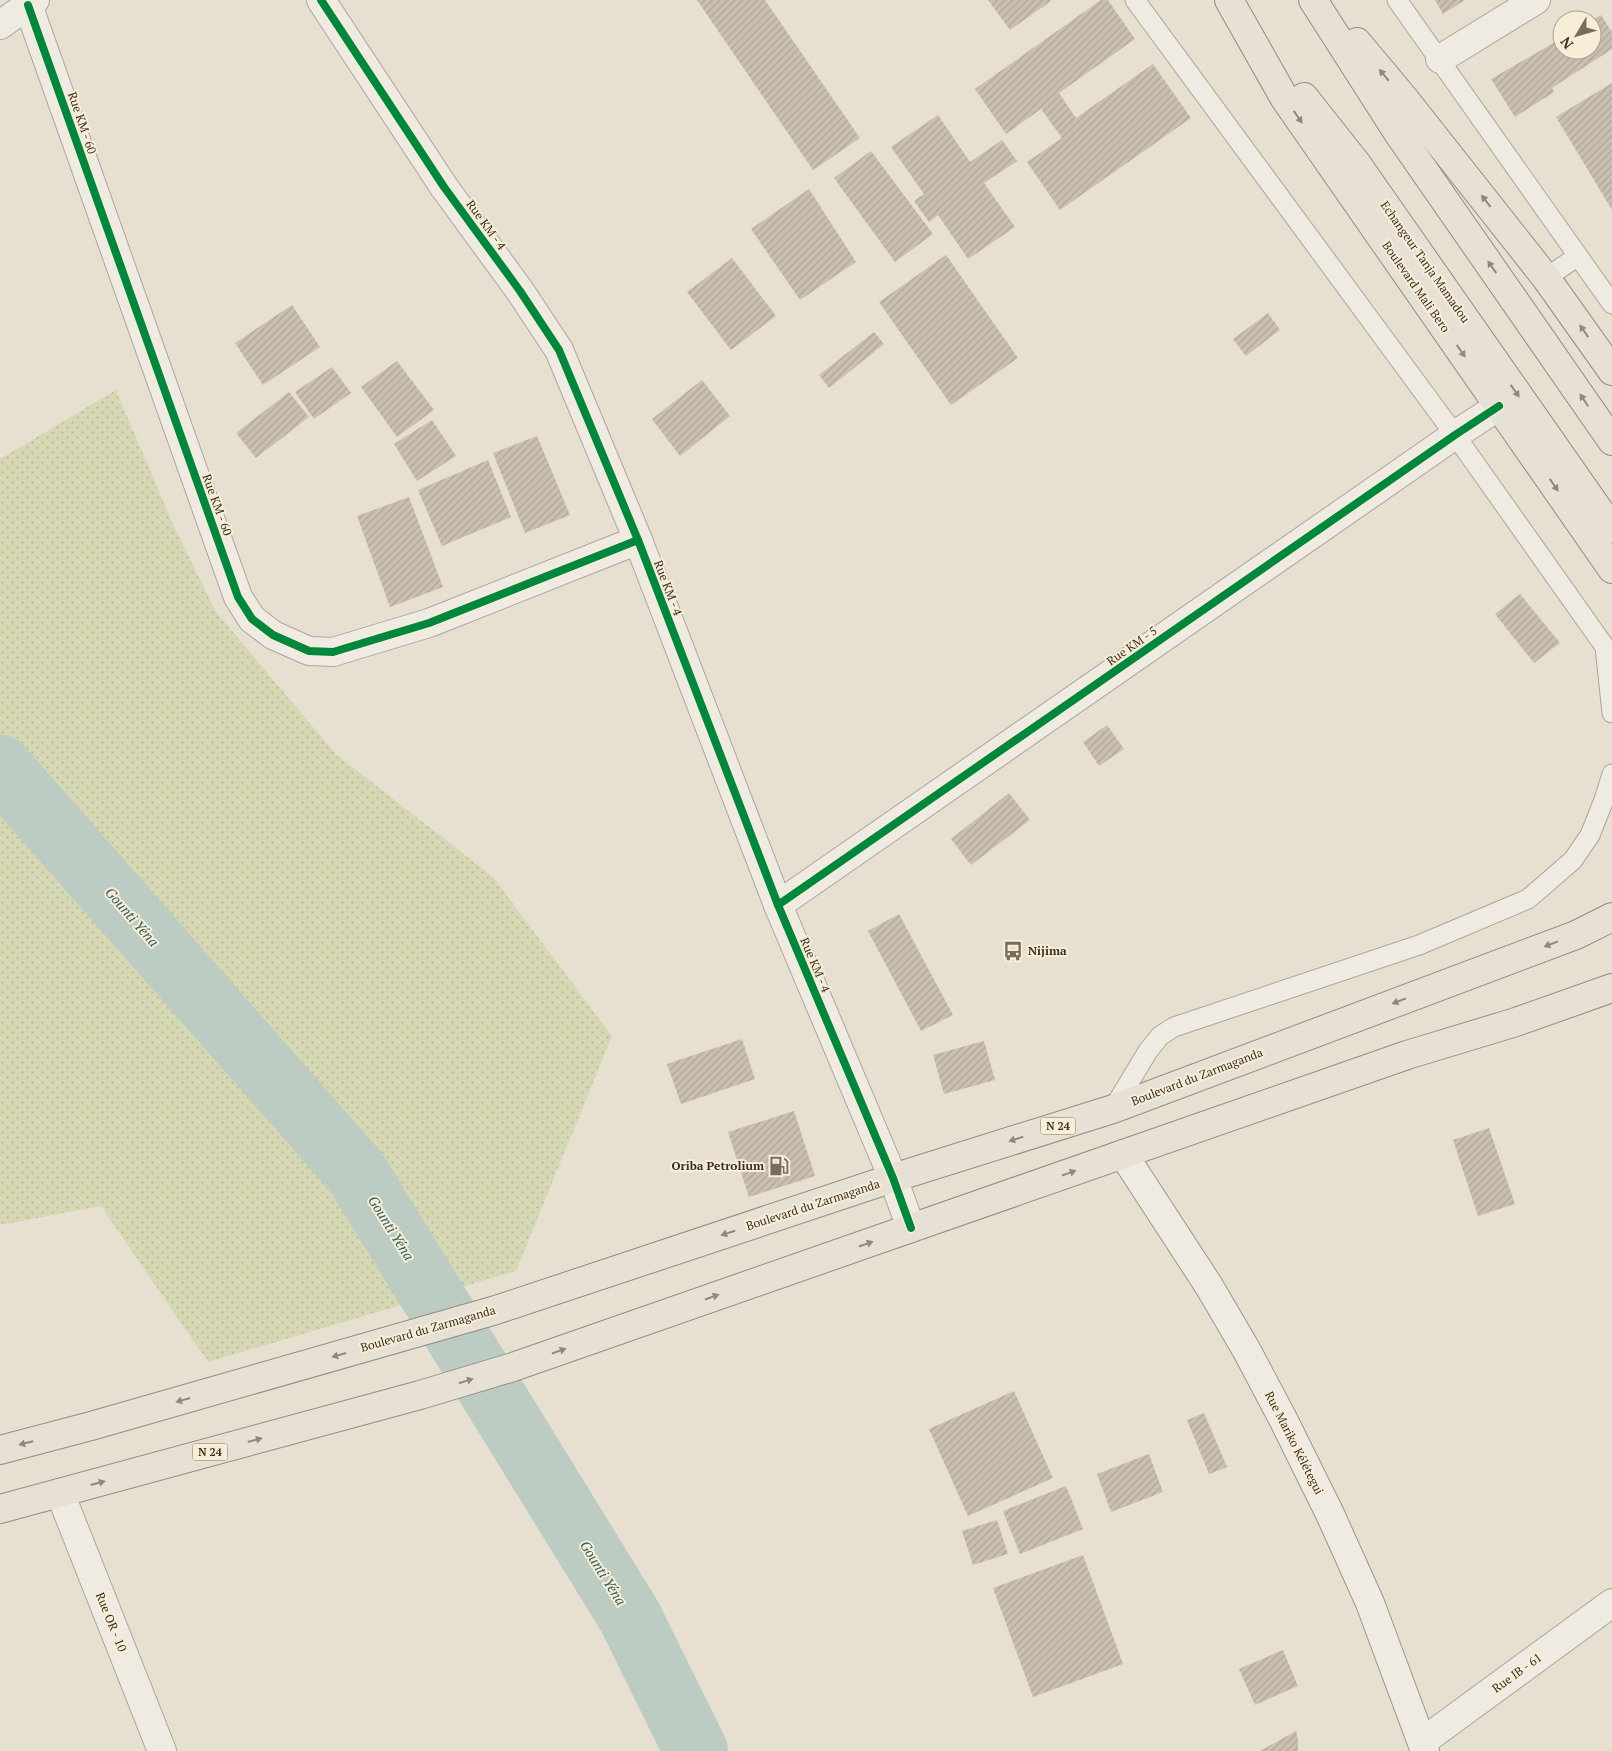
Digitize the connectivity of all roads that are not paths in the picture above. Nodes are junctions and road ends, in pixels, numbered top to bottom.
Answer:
1 (321, 0) edge
2 (1135, 0) edge
3 (1229, 0) edge
4 (1313, 0) edge
5 (1321, 0) edge
6 (1397, 0) edge
7 (1536, 0) edge
8 (32, 3) edge
9 (0, 25) edge
10 (1440, 60) junction
11 (1578, 256) junction
12 (1546, 278) junction
13 (1612, 304) edge
14 (1612, 371) edge
15 (1499, 406) junction
16 (1455, 435) junction
17 (1612, 441) edge
18 (1612, 529) edge
19 (638, 540) junction
20 (1612, 569) edge
21 (1612, 713) edge
22 (1612, 774) edge
23 (1612, 897) edge
24 (778, 904) junction
25 (1612, 918) edge
26 (1576, 935) junction
27 (1612, 988) edge
28 (1113, 1109) junction
29 (1124, 1154) junction
30 (893, 1178) junction
31 (911, 1228) junction
32 (0, 1450) edge
33 (60, 1493) junction
34 (0, 1509) edge
35 (1612, 1603) edge
36 (1423, 1747) edge
37 (162, 1751) edge

1 - 19 street, Rue KM - 4
2 - 16 lane
3 -> 15 main road, Boulevard Mali Bero
3 -> 18 main road, Echangeur Tanja Mamadou
17 -> 4 main road
12 -> 5 main road
6 - 10 lane
7 - 10 street
8 - 9 street
8 - 19 street, Rue KM - 60
10 - 11 lane
11 - 12 lane
11 - 13 lane
14 -> 12 main road
15 - 16 street, Rue KM - 5
15 -> 20 main road, Boulevard Mali Bero
16 - 21 lane
16 - 24 street, Rue KM - 5
19 - 24 street, Rue KM - 4
22 - 28 lane
23 - 26 main road
24 - 30 street, Rue KM - 4
25 - 26 main road, Boulevard du Zarmaganda / N 24
26 -> 28 main road, Boulevard du Zarmaganda / N 24
27 - 29 main road, N 24
28 -> 30 main road, Boulevard du Zarmaganda / N 24
31 -> 29 main road, N 24
29 - 36 street, Rue Mariko Kélétegui
30 - 31 street, Rue KM - 4
30 -> 32 main road, Boulevard du Zarmaganda / N 24
33 -> 31 main road, N 24
33 - 34 main road, N 24
33 - 37 street, Rue OR - 10
35 - 36 street, Rue IB - 61

